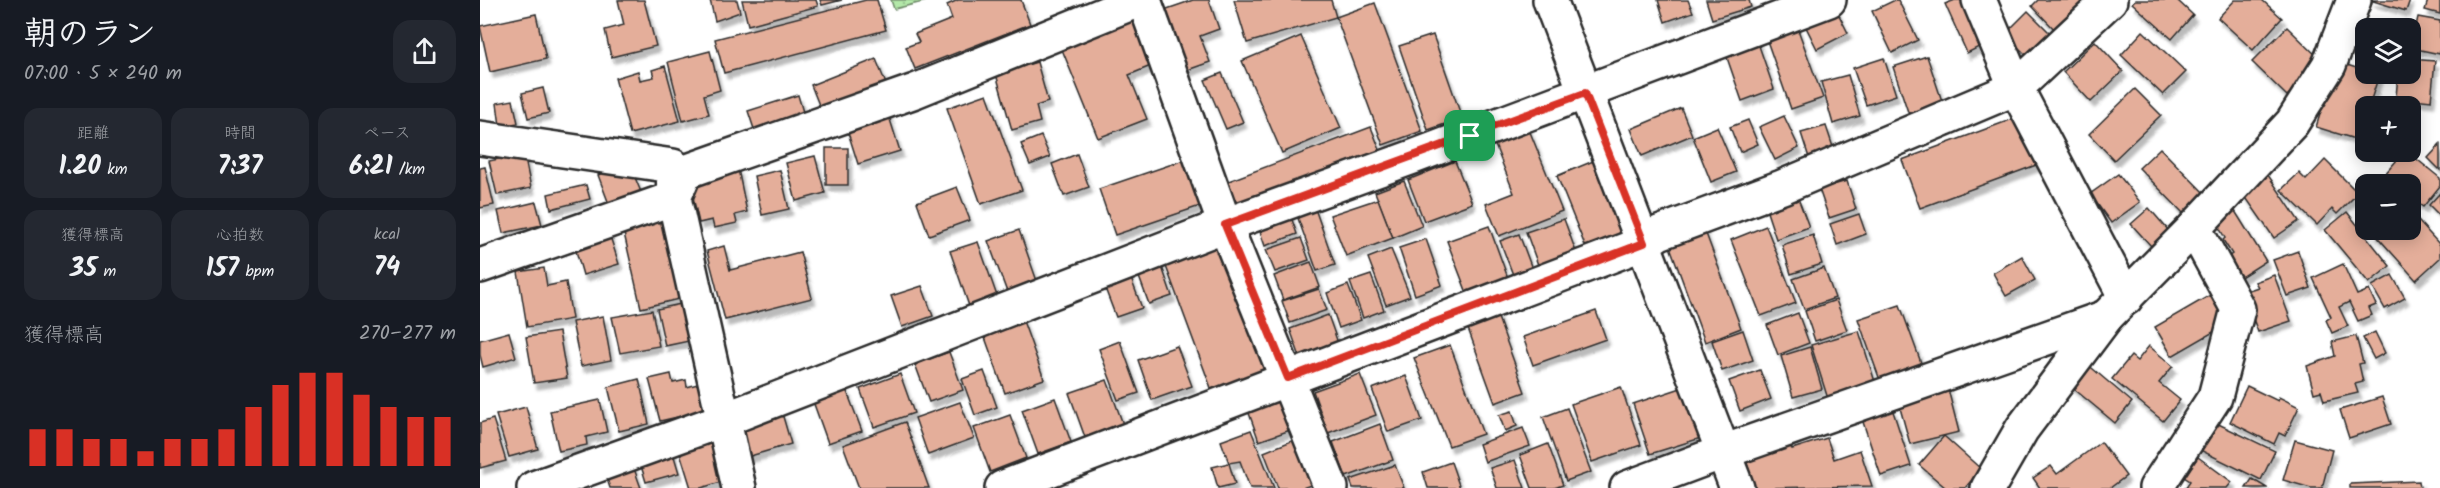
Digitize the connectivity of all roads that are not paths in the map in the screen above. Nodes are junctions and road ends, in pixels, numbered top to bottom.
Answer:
1 (1139, 0) edge
2 (1144, 0) edge
3 (1550, 0) edge
4 (1829, 0) edge
5 (1978, 0) edge
6 (2110, 0) edge
7 (2354, 0) edge
8 (2016, 88) junction
9 (1585, 93) junction
10 (480, 138) edge
11 (674, 198) junction
12 (1225, 225) junction
13 (2194, 228) junction
14 (1644, 243) junction
15 (480, 266) edge
16 (2116, 308) junction
17 (1288, 378) junction
18 (723, 420) junction
19 (1723, 452) junction
20 (534, 488) edge
21 (739, 488) edge
22 (1002, 488) edge
23 (1331, 488) edge
24 (1627, 488) edge
25 (1737, 488) edge
26 (1988, 488) edge
27 (2156, 488) edge

1 - 11 street
2 - 12 street
3 - 9 street
4 - 9 street
5 - 8 street
6 - 8 street
7 - 13 street
8 - 14 street
8 - 16 street
9 - 12 street
9 - 14 street
10 - 11 street
11 - 15 street
11 - 18 street
12 - 17 street
12 - 18 street
13 - 16 street
13 - 27 street
14 - 17 street
14 - 19 street
16 - 19 street
16 - 26 street
17 - 22 street
17 - 23 street
18 - 20 street
18 - 21 street
19 - 24 street
19 - 25 street

